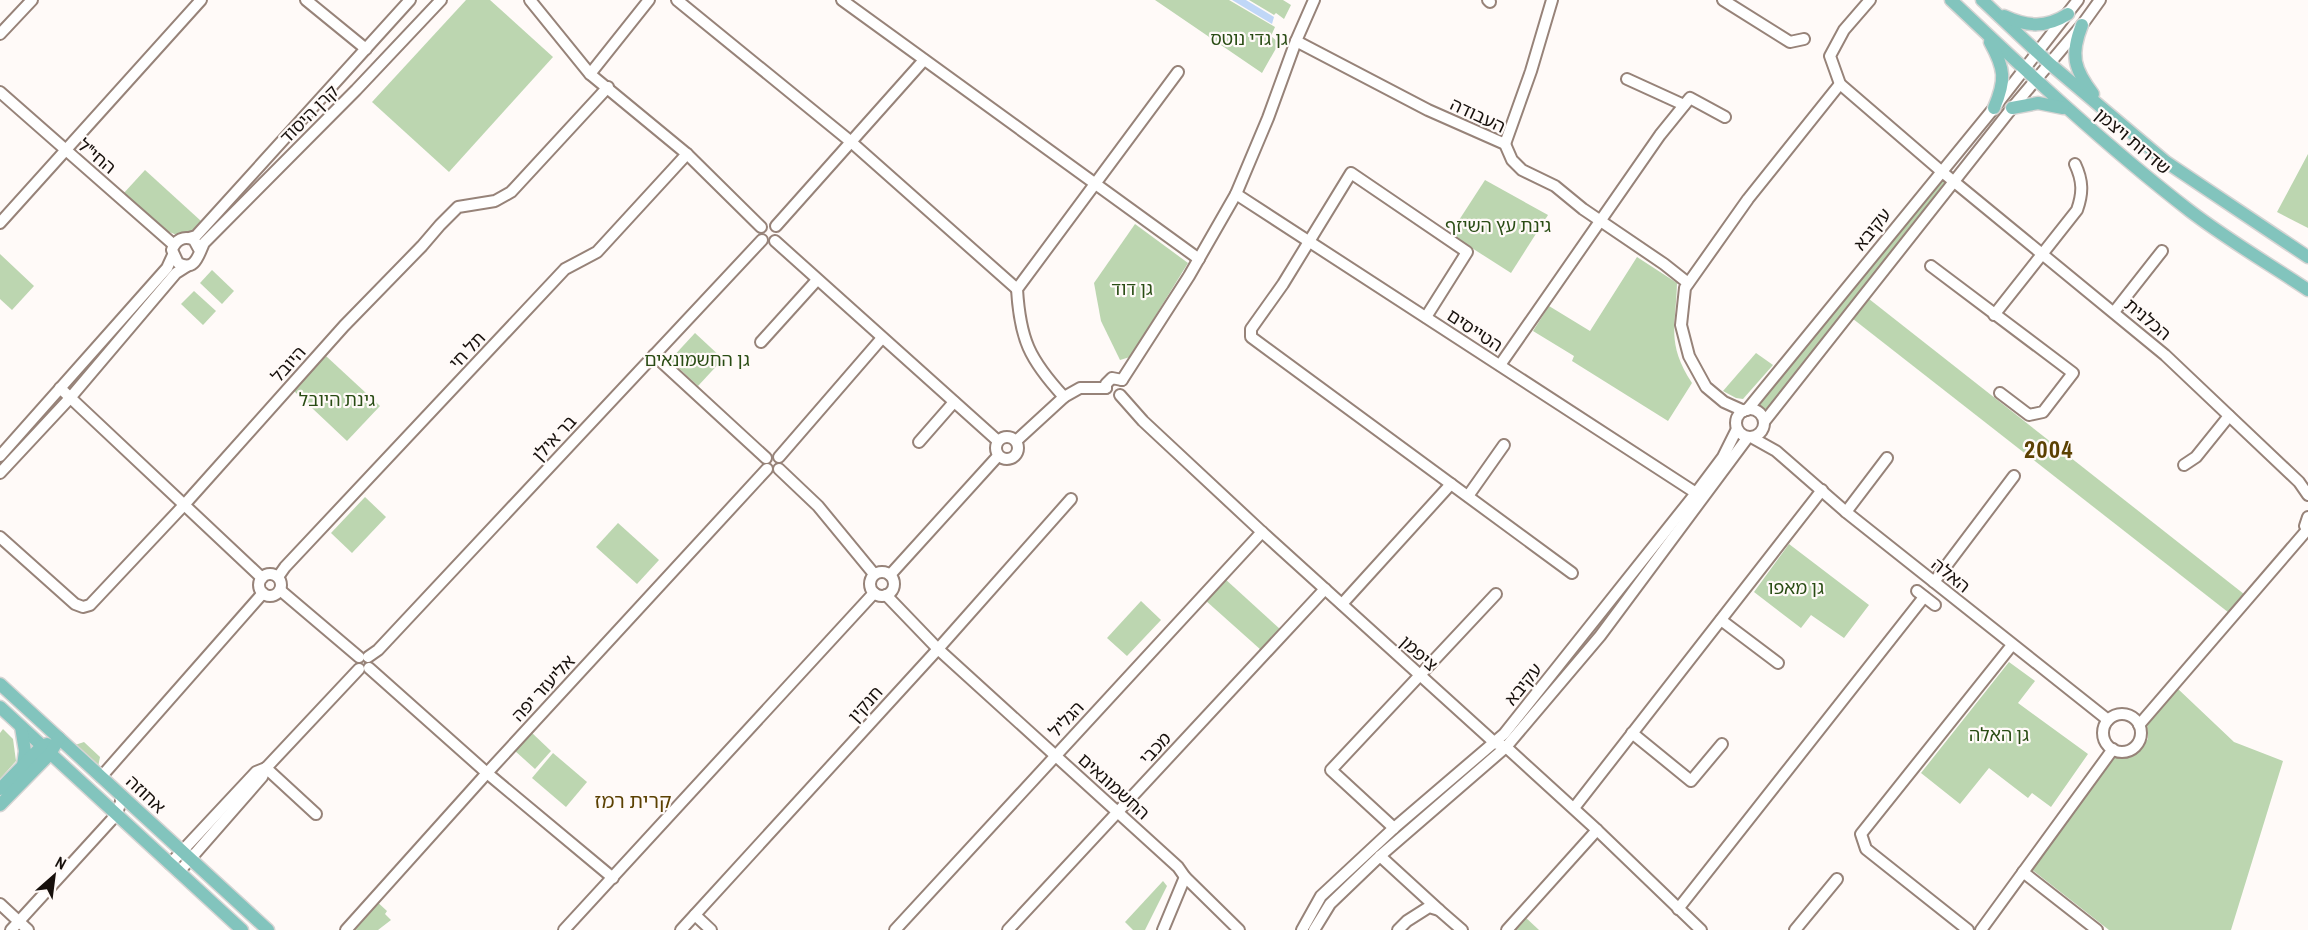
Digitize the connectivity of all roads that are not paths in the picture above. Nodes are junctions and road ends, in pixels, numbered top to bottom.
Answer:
1 (32, 0) edge
2 (201, 0) edge
3 (306, 0) edge
4 (410, 0) edge
5 (441, 0) edge
6 (530, 0) edge
7 (649, 0) edge
8 (677, 0) edge
9 (842, 0) edge
10 (1314, 0) edge
11 (1552, 0) edge
12 (1723, 0) edge
13 (1870, 0) edge
14 (1951, 0) edge
15 (1982, 0) edge
16 (2078, 0) edge
17 (2100, 0) edge
18 (1992, 10) junction
19 (2068, 14) junction
20 (2082, 25) junction
21 (1983, 31) junction
22 (0, 34) edge
23 (1804, 39) dead end
24 (1296, 41) junction
25 (366, 49) junction
26 (2037, 52) junction
27 (924, 60) junction
28 (2050, 64) junction
29 (2022, 69) junction
30 (1178, 72) dead end
31 (590, 74) junction
32 (1627, 79) dead end
33 (2035, 81) junction
34 (1839, 84) junction
35 (608, 87) junction
36 (0, 92) edge
37 (1684, 105) junction
38 (1994, 108) junction
39 (2012, 108) junction
40 (2071, 111) junction
41 (1725, 117) dead end
42 (2112, 118) junction
43 (850, 141) junction
44 (1505, 144) junction
45 (64, 150) junction
46 (687, 154) junction
47 (2075, 164) dead end
48 (1941, 171) junction
49 (1955, 182) junction
50 (1094, 184) junction
51 (1236, 194) junction
52 (1600, 220) junction
53 (0, 224) edge
54 (776, 226) junction
55 (761, 227) junction
56 (189, 238) junction
57 (762, 240) junction
58 (775, 241) junction
59 (1309, 241) junction
60 (173, 250) junction
61 (200, 251) junction
62 (2162, 251) dead end
63 (2042, 255) junction
64 (2308, 257) edge
65 (1199, 259) junction
66 (187, 266) junction
67 (1930, 266) dead end
68 (817, 280) junction
69 (1688, 283) junction
70 (1017, 289) junction
71 (2308, 290) edge
72 (2114, 312) junction
73 (1994, 315) junction
74 (1426, 317) junction
75 (882, 338) junction
76 (761, 342) dead end
77 (654, 355) junction
78 (1500, 365) junction
79 (1122, 380) junction
80 (60, 388) junction
81 (1106, 388) junction
82 (2000, 393) dead end
83 (1120, 394) junction
84 (1064, 397) junction
85 (69, 398) junction
86 (954, 402) junction
87 (2229, 416) junction
88 (1742, 417) junction
89 (1764, 424) junction
90 (1750, 437) junction
91 (998, 441) junction
92 (1016, 441) junction
93 (919, 442) dead end
94 (1504, 445) dead end
95 (1776, 452) junction
96 (0, 456) edge
97 (998, 456) junction
98 (1887, 458) dead end
99 (2184, 465) dead end
100 (771, 466) junction
101 (0, 473) edge
102 (2014, 476) dead end
103 (1451, 484) junction
104 (1822, 490) junction
105 (1696, 493) junction
106 (2308, 495) edge
107 (1467, 496) junction
108 (1071, 499) dead end
109 (184, 505) junction
110 (1846, 512) junction
111 (2308, 517) edge
112 (2308, 530) edge
113 (1262, 532) junction
114 (0, 537) edge
115 (1572, 573) dead end
116 (874, 574) junction
117 (890, 575) junction
118 (262, 578) junction
119 (278, 578) junction
120 (1934, 582) junction
121 (1325, 589) junction
122 (280, 590) junction
123 (263, 593) junction
124 (874, 593) junction
125 (1496, 594) dead end
126 (886, 595) junction
127 (1342, 604) junction
128 (1935, 605) dead end
129 (1721, 620) junction
130 (2012, 645) junction
131 (938, 649) junction
132 (364, 663) junction
133 (1778, 663) dead end
134 (1420, 676) junction
135 (0, 684) edge
136 (0, 707) edge
137 (2108, 720) junction
138 (2139, 725) junction
139 (20, 726) junction
140 (1632, 733) junction
141 (59, 738) junction
142 (1722, 744) dead end
143 (1499, 748) junction
144 (2113, 749) junction
145 (46, 750) junction
146 (1055, 756) junction
147 (65, 768) junction
148 (266, 768) junction
149 (27, 770) junction
150 (487, 773) junction
151 (101, 777) junction
152 (0, 789) edge
153 (121, 795) junction
154 (0, 805) edge
155 (1574, 808) junction
156 (1118, 812) junction
157 (316, 814) dead end
158 (116, 815) junction
159 (1394, 828) junction
160 (1597, 830) junction
161 (186, 855) junction
162 (1380, 855) junction
163 (174, 868) junction
164 (2023, 872) junction
165 (1185, 877) junction
166 (613, 878) junction
167 (1837, 879) dead end
168 (0, 904) edge
169 (1678, 909) junction
170 (1439, 910) junction
171 (695, 915) junction
172 (258, 920) junction
173 (15, 926) edge
174 (239, 929) edge
175 (28, 930) edge
176 (268, 930) edge
177 (346, 930) edge
178 (564, 930) edge
179 (681, 930) edge
180 (711, 930) edge
181 (895, 930) edge
182 (1008, 930) edge
183 (1163, 930) edge
184 (1239, 930) edge
185 (1302, 930) edge
186 (1314, 930) edge
187 (1398, 930) edge
188 (1462, 930) edge
189 (1507, 930) edge
190 (1701, 930) edge
191 (1795, 930) edge
192 (1968, 930) edge
193 (1981, 930) edge
194 (2097, 930) edge

1 - 22 street
2 - 45 street
3 - 25 street
4 - 25 street, קרן היסוד
5 - 61 street, קרן היסוד
6 - 31 street
7 - 31 street
8 - 43 street
9 - 27 street
10 - 24 street
11 - 44 street
12 - 23 street
13 - 34 street
14 - 21 main road, שדרות ויצמן
15 - 18 main road, שדרות ויצמן
16 - 19 street, עקיבא
17 - 20 street, עקיבא
18 - 19 main road
18 - 26 main road, שדרות ויצמן
19 - 26 street, עקיבא
20 - 28 street, עקיבא
20 - 42 main road
21 - 29 main road, שדרות ויצמן
21 - 38 main road
24 - 44 street, העבודה
24 - 51 street
25 - 56 street, קרן היסוד
26 - 28 main road, שדרות ויצמן
26 - 29 street, עקיבא
27 - 43 street
27 - 50 street
28 - 33 street, עקיבא
28 - 42 main road, שדרות ויצמן
29 - 33 main road, שדרות ויצמן
29 - 38 street, עקיבא
30 - 50 street
31 - 35 street
32 - 37 street
33 - 39 street, עקיבא
33 - 40 main road, שדרות ויצמן
34 - 48 street, הכלנית
34 - 69 street
35 - 46 street
35 - 109 street, היובל
36 - 45 street, החי"ל
37 - 41 street
37 - 52 street
38 - 48 street, עקיבא
39 - 40 main road
39 - 49 street, עקיבא
40 - 71 main road, שדרות ויצמן
42 - 64 main road, שדרות ויצמן
43 - 54 street
43 - 70 street
44 - 52 street, העבודה
45 - 53 street
45 - 60 street, החי"ל
46 - 55 street
46 - 119 street, תל חי
47 - 63 street
48 - 49 street, הכלנית
48 - 88 street, עקיבא
49 - 63 street, הכלנית
49 - 89 street, עקיבא
50 - 65 street
50 - 70 street
51 - 59 street, הטייסים
51 - 65 street
52 - 69 street, העבודה
52 - 78 street
54 - 55 street
54 - 58 street
55 - 57 street
56 - 60 street
56 - 61 street
57 - 58 street
57 - 77 street, בר אילן
58 - 68 street
59 - 74 street, הטייסים
59 - 74 street
59 - 103 street
60 - 66 street
60 - 80 street
61 - 66 street
62 - 72 street
63 - 72 street, הכלנית
63 - 73 street
65 - 79 street
66 - 85 street
67 - 73 street
68 - 75 street
68 - 76 street
69 - 88 street
70 - 84 street
72 - 87 street, הכלנית
73 - 82 street
74 - 78 street, הטייסים
75 - 86 street
75 - 100 street
77 - 100 street
77 - 132 street, בר אילן
78 - 105 street, הטייסים
79 - 81 street
79 - 83 street
80 - 85 street
80 - 96 street
81 - 83 street
81 - 84 street
83 - 113 street, ציפמן
84 - 92 street
85 - 101 street
85 - 109 street
86 - 91 street
86 - 93 street
87 - 99 street
87 - 106 street, הכלנית
88 - 89 street
88 - 90 street
88 - 105 street, עקיבא
89 - 90 street
89 - 95 street, האלה
90 - 95 street, האלה
90 - 143 street, עקיבא
91 - 92 street
91 - 97 street
92 - 97 street
94 - 107 street
95 - 104 street, האלה
97 - 117 street
98 - 110 street
100 - 116 street
100 - 150 street, אליעזר יפה
102 - 120 street
103 - 107 street
103 - 127 street
104 - 110 street, האלה
104 - 129 street
105 - 143 street, עקיבא
107 - 115 street
108 - 131 street, חנקין
109 - 114 street, היובל
109 - 118 street
110 - 120 street, האלה
111 - 112 street
112 - 138 street
113 - 121 street, ציפמן
113 - 146 street, הגליל
116 - 117 street
116 - 124 street
117 - 126 street
118 - 119 street
118 - 123 street
119 - 122 street
120 - 130 street, האלה
121 - 127 street, ציפמן
121 - 156 street, מכבי
122 - 123 street
122 - 132 street
123 - 151 street
124 - 126 street
124 - 166 street
125 - 134 street
126 - 131 street, החשמונאים
127 - 134 street, ציפמן
128 - 169 street
129 - 133 street
129 - 140 street
130 - 137 street, האלה
130 - 192 street
131 - 146 street, החשמונאים
131 - 171 street, חנקין
132 - 148 street, בר אילן
132 - 150 street
134 - 143 street, ציפמן
134 - 159 street
135 - 141 main road, אחוזה
136 - 139 main road, אחוזה
137 - 138 street
137 - 144 street
138 - 144 street
139 - 145 main road, אחוזה
139 - 149 main road
140 - 142 street
140 - 155 street
141 - 145 main road
141 - 151 main road, אחוזה
143 - 155 street, ציפמן
143 - 159 street, עקיבא
143 - 162 street, עקיבא
144 - 164 street
145 - 147 main road, אחוזה
145 - 149 main road
146 - 156 street, החשמונאים
146 - 181 street, הגליל
147 - 149 main road
147 - 158 main road, אחוזה
148 - 157 street
148 - 161 street, בר אילן
149 - 152 main road
149 - 154 main road
150 - 166 street
150 - 177 street, אליעזר יפה
151 - 153 main road, אחוזה
153 - 158 street
153 - 161 main road, אחוזה
155 - 160 street, ציפמן
156 - 165 street, החשמונאים
156 - 182 street, מכבי
158 - 163 main road, אחוזה
158 - 173 street
159 - 185 street, עקיבא
160 - 169 street, ציפמן
160 - 189 street
161 - 163 street, בר אילן
161 - 172 main road, אחוזה
162 - 170 street
162 - 186 street, עקיבא
163 - 174 main road, אחוזה
164 - 193 street
164 - 194 street
165 - 183 street
165 - 184 street, החשמונאים
166 - 178 street
167 - 191 street
168 - 173 street
169 - 190 street, ציפמן
170 - 187 street
170 - 188 street
171 - 179 street, חנקין
171 - 180 street
172 - 174 street
172 - 176 main road, אחוזה
173 - 175 street

